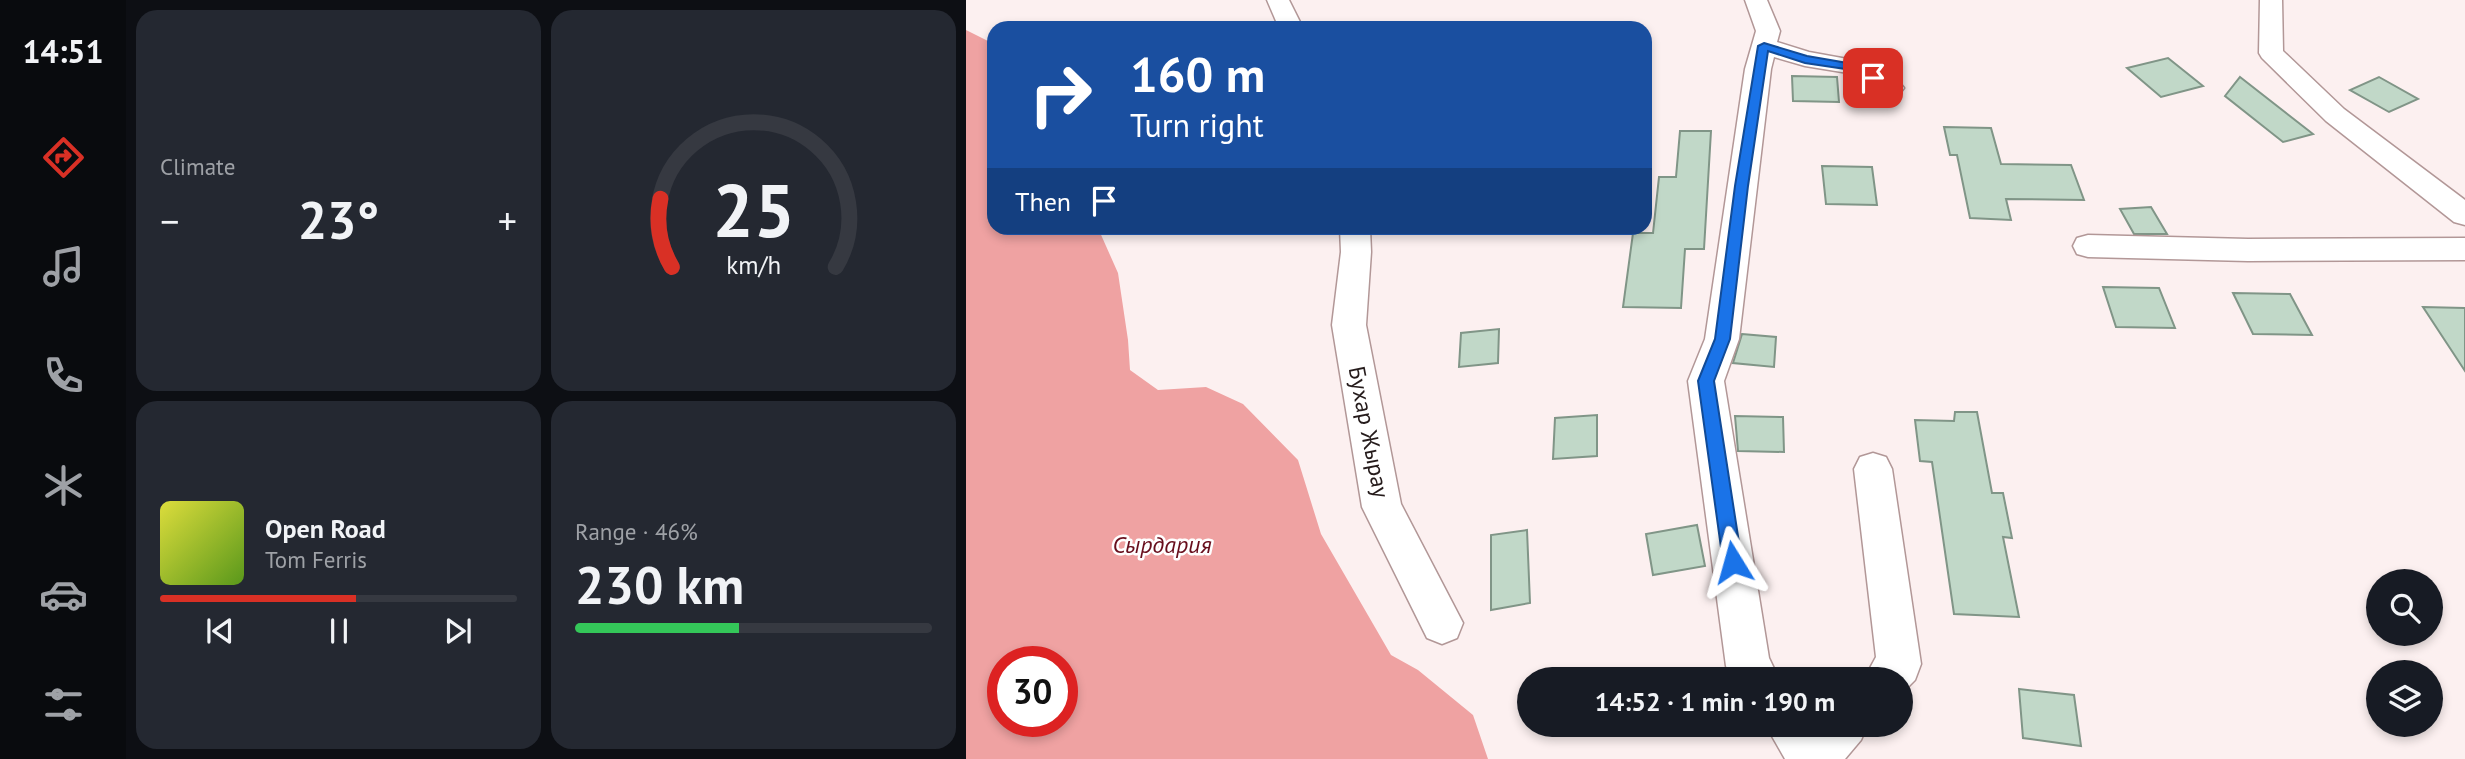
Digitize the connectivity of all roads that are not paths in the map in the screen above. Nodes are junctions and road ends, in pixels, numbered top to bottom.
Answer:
1 (1279, 0) edge
2 (1756, 0) edge
3 (2271, 0) edge
4 (1288, 21) edge
5 (1764, 46) junction
6 (1891, 88) dead end
7 (2465, 215) edge
8 (1355, 235) edge
9 (2088, 246) dead end
10 (2465, 249) edge
11 (1873, 469) dead end
12 (1442, 623) dead end
13 (1749, 667) edge
14 (1896, 667) edge
15 (1797, 737) edge
16 (1833, 737) edge
17 (1813, 759) edge

1 - 4 street
2 - 5 street
3 - 7 street
5 - 6 street
5 - 13 street
8 - 12 street, Бухар Жырау
9 - 10 street
11 - 14 street
15 - 17 street
16 - 17 street

